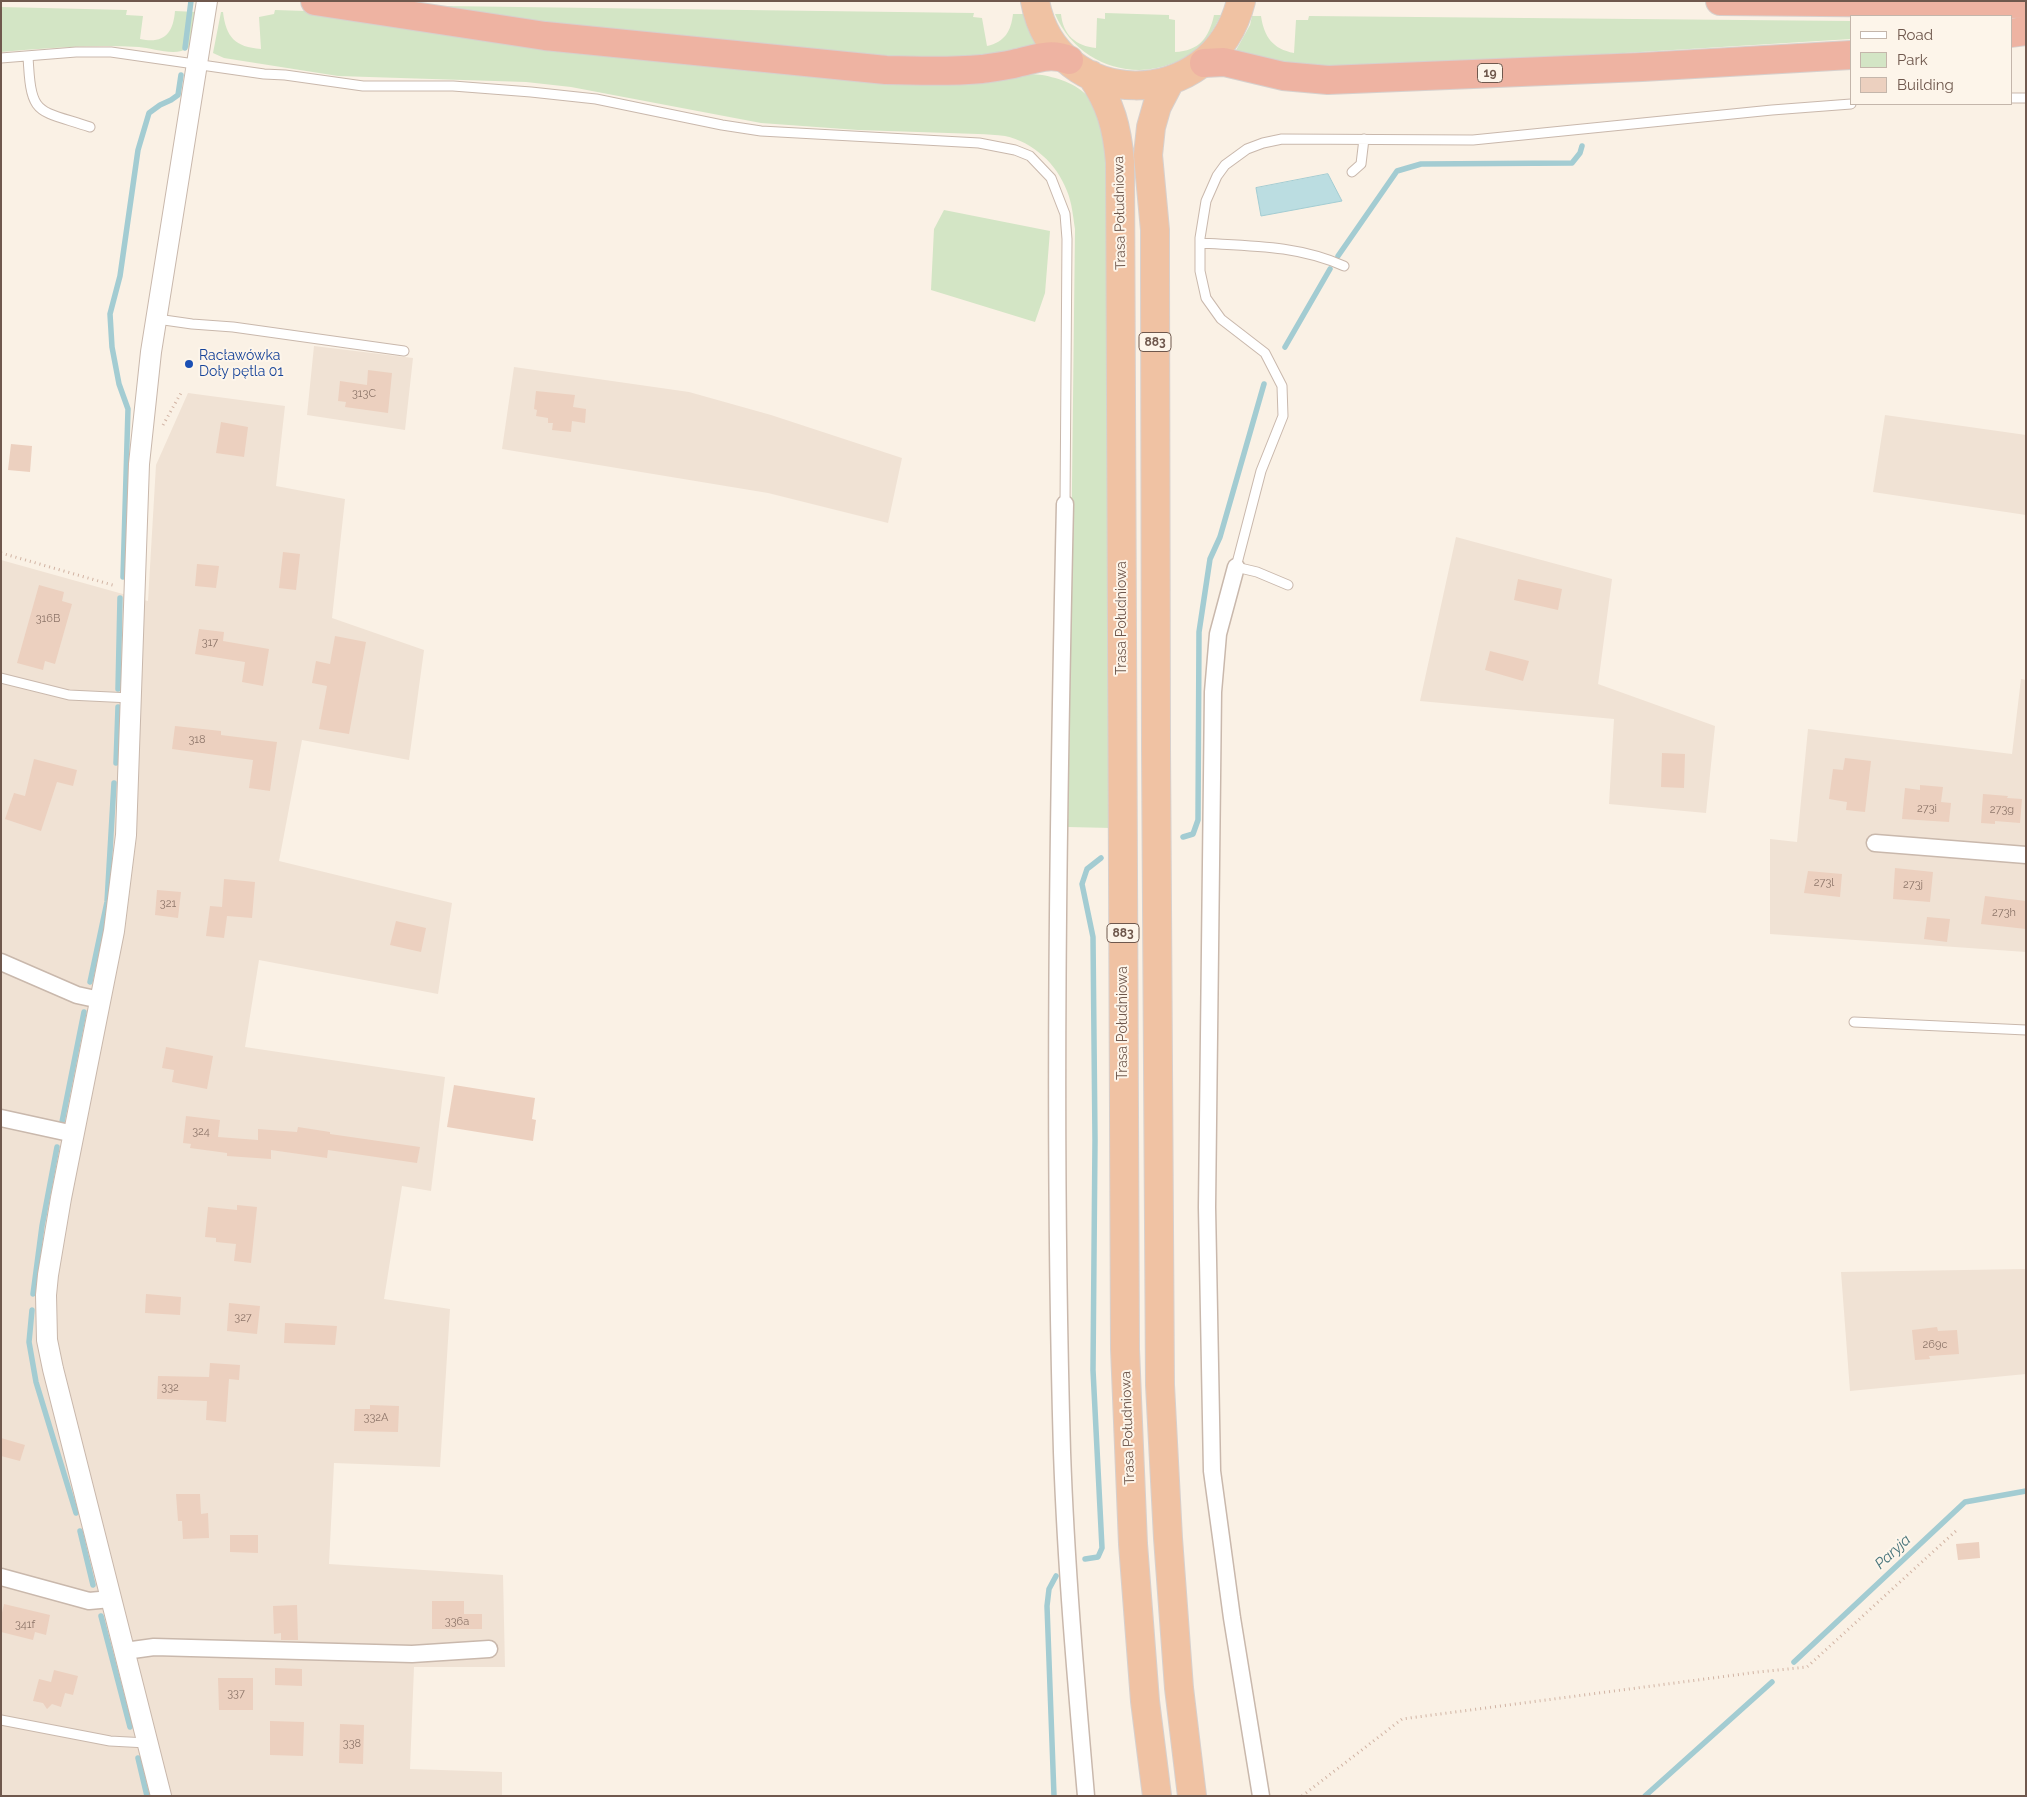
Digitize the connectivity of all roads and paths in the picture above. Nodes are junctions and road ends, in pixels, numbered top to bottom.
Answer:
1 (207, 1) edge
2 (315, 1) edge
3 (1034, 1) edge
4 (1241, 1) edge
5 (1720, 1) edge
6 (2026, 4) edge
7 (2026, 31) edge
8 (2012, 34) edge
9 (1850, 55) edge
10 (28, 56) junction
11 (1, 58) edge
12 (1069, 60) junction
13 (1204, 63) junction
14 (198, 64) junction
15 (1091, 75) junction
16 (1170, 81) junction
17 (2012, 98) edge
18 (2026, 98) edge
19 (1850, 104) edge
20 (90, 127) dead end
21 (1364, 139) junction
22 (1352, 172) dead end
23 (1200, 243) junction
24 (1344, 266) dead end
25 (155, 318) junction
26 (404, 351) dead end
27 (1065, 504) joint
28 (1, 553) edge
29 (1236, 567) junction
30 (1288, 585) dead end
31 (134, 588) junction
32 (1, 678) edge
33 (131, 698) junction
34 (1875, 843) dead end
35 (2026, 855) edge
36 (1, 962) edge
37 (100, 1000) junction
38 (1854, 1022) dead end
39 (2026, 1030) edge
40 (1, 1118) edge
41 (74, 1134) junction
42 (1958, 1529) dead end
43 (1, 1577) edge
44 (110, 1600) junction
45 (488, 1649) dead end
46 (125, 1651) junction
47 (1, 1720) edge
48 (147, 1742) junction
49 (160, 1796) edge
50 (1086, 1796) edge
51 (1157, 1796) edge
52 (1192, 1796) edge
53 (1261, 1796) edge
54 (1302, 1796) edge

1 - 14 street
2 - 12 highway
3 - 12 highway, 883
4 - 13 highway, 883
5 - 6 highway
7 - 8 highway
9 - 13 highway, 19
10 - 11 lane
10 - 14 lane
10 - 20 lane
12 - 15 highway, 883
13 - 16 highway, 883
14 - 25 street
14 - 27 lane
15 - 16 highway, 883
15 - 51 highway, Trasa Południowa / 883
16 - 52 highway, Trasa Południowa / 883
17 - 18 lane
19 - 21 lane
21 - 22 lane
21 - 23 lane
23 - 24 lane
23 - 29 lane
25 - 26 lane
25 - 31 street
27 - 50 street
28 - 31 path
29 - 30 lane
29 - 53 street
31 - 33 street
32 - 33 lane
33 - 37 street
34 - 35 street
36 - 37 street
37 - 41 street
38 - 39 lane
40 - 41 street
41 - 44 street
42 - 54 path
43 - 44 street
44 - 46 street
45 - 46 street
46 - 48 street
47 - 48 lane
48 - 49 street

